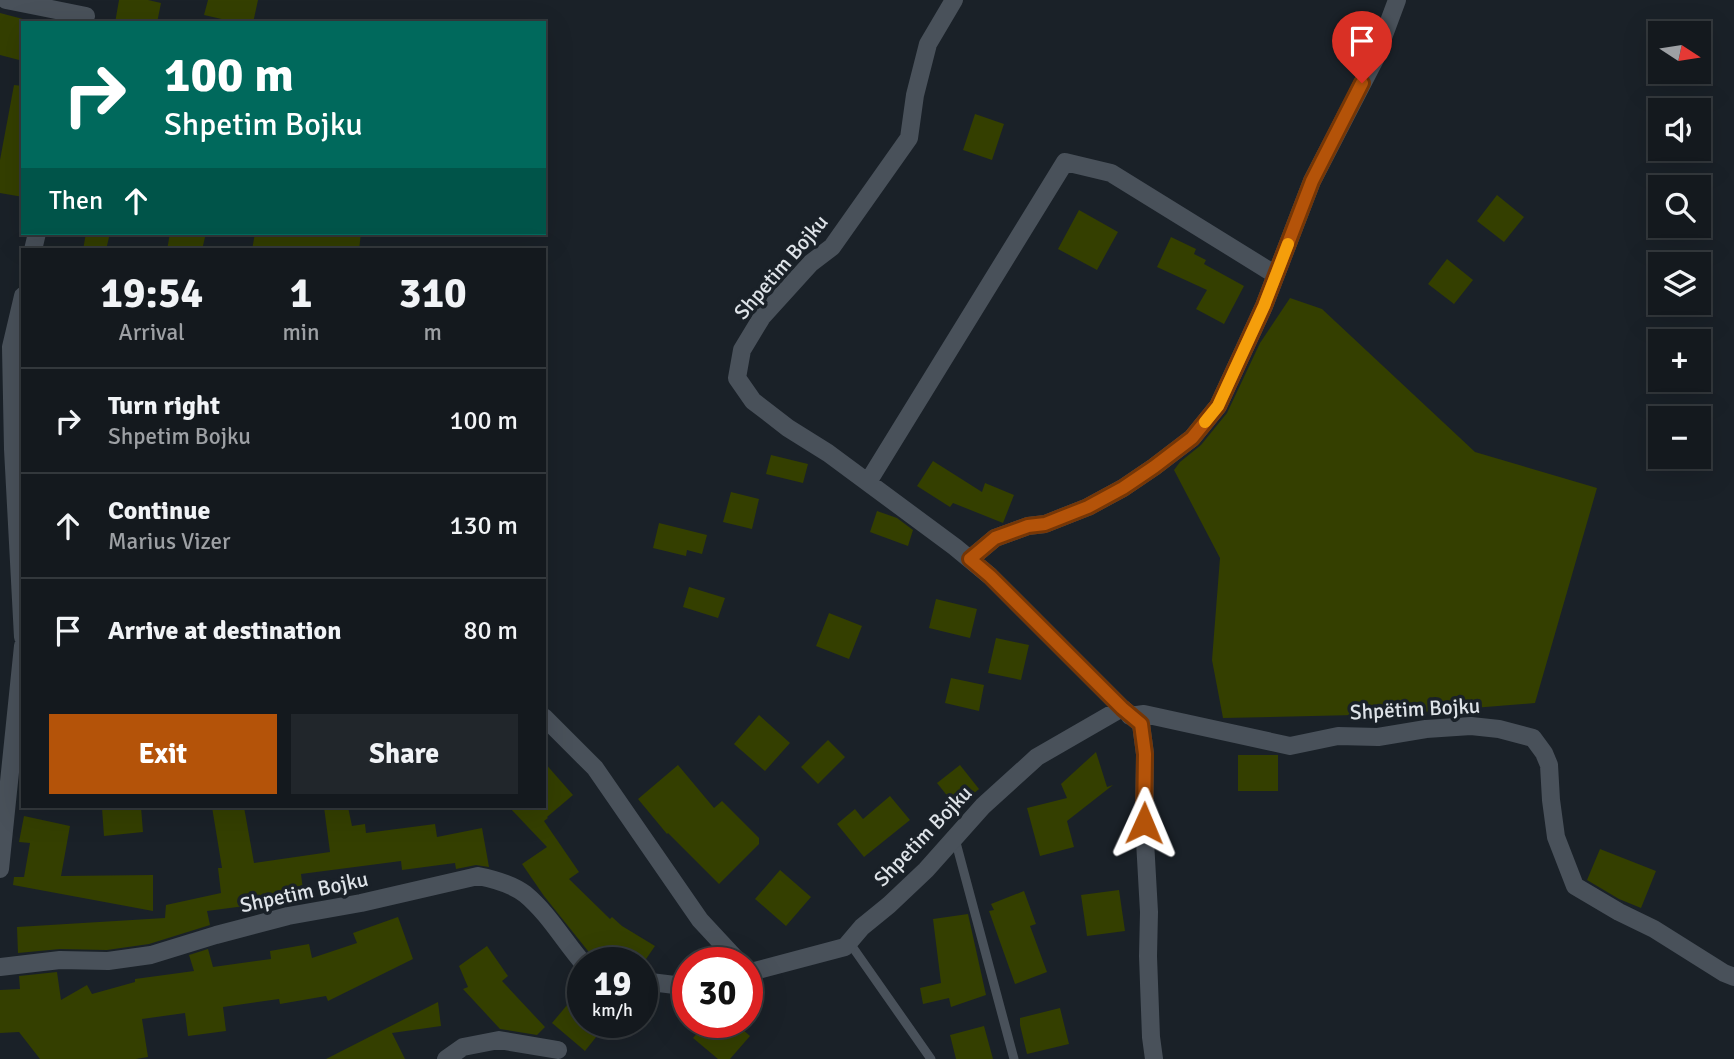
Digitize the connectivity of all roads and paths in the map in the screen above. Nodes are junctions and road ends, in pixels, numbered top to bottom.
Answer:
1 (6, 0) edge
2 (954, 0) edge
3 (1397, 0) edge
4 (87, 13) edge
5 (1276, 275) junction
6 (21, 313) edge
7 (17, 347) edge
8 (868, 482) junction
9 (19, 490) edge
10 (970, 559) junction
11 (21, 564) edge
12 (21, 670) edge
13 (1126, 712) junction
14 (546, 719) edge
15 (17, 747) edge
16 (955, 839) junction
17 (0, 869) edge
18 (849, 942) junction
19 (570, 947) edge
20 (725, 947) edge
21 (763, 966) edge
22 (0, 967) edge
23 (1734, 977) edge
24 (558, 1050) dead end
25 (466, 1053) edge
26 (446, 1059) edge
27 (931, 1059) edge
28 (1014, 1059) edge
29 (1154, 1059) edge

1 - 4 street
2 - 8 street, Shpetim Bojku
3 - 5 street
5 - 8 street
5 - 10 street
6 - 7 street
7 - 9 street
8 - 10 street, Shpetim Bojku
9 - 11 street
10 - 13 street, Shpetim Bojku
12 - 15 street
13 - 16 street, Shpetim Bojku
13 - 23 street, Shpëtim Bojku
13 - 29 street, Shpetim Bojku
14 - 20 street, Shpetim Bojku
15 - 17 street
16 - 18 street, Shpetim Bojku
16 - 28 lane
18 - 21 street, Shpetim Bojku
18 - 27 lane
19 - 22 street, Shpetim Bojku
24 - 25 street
25 - 26 street

